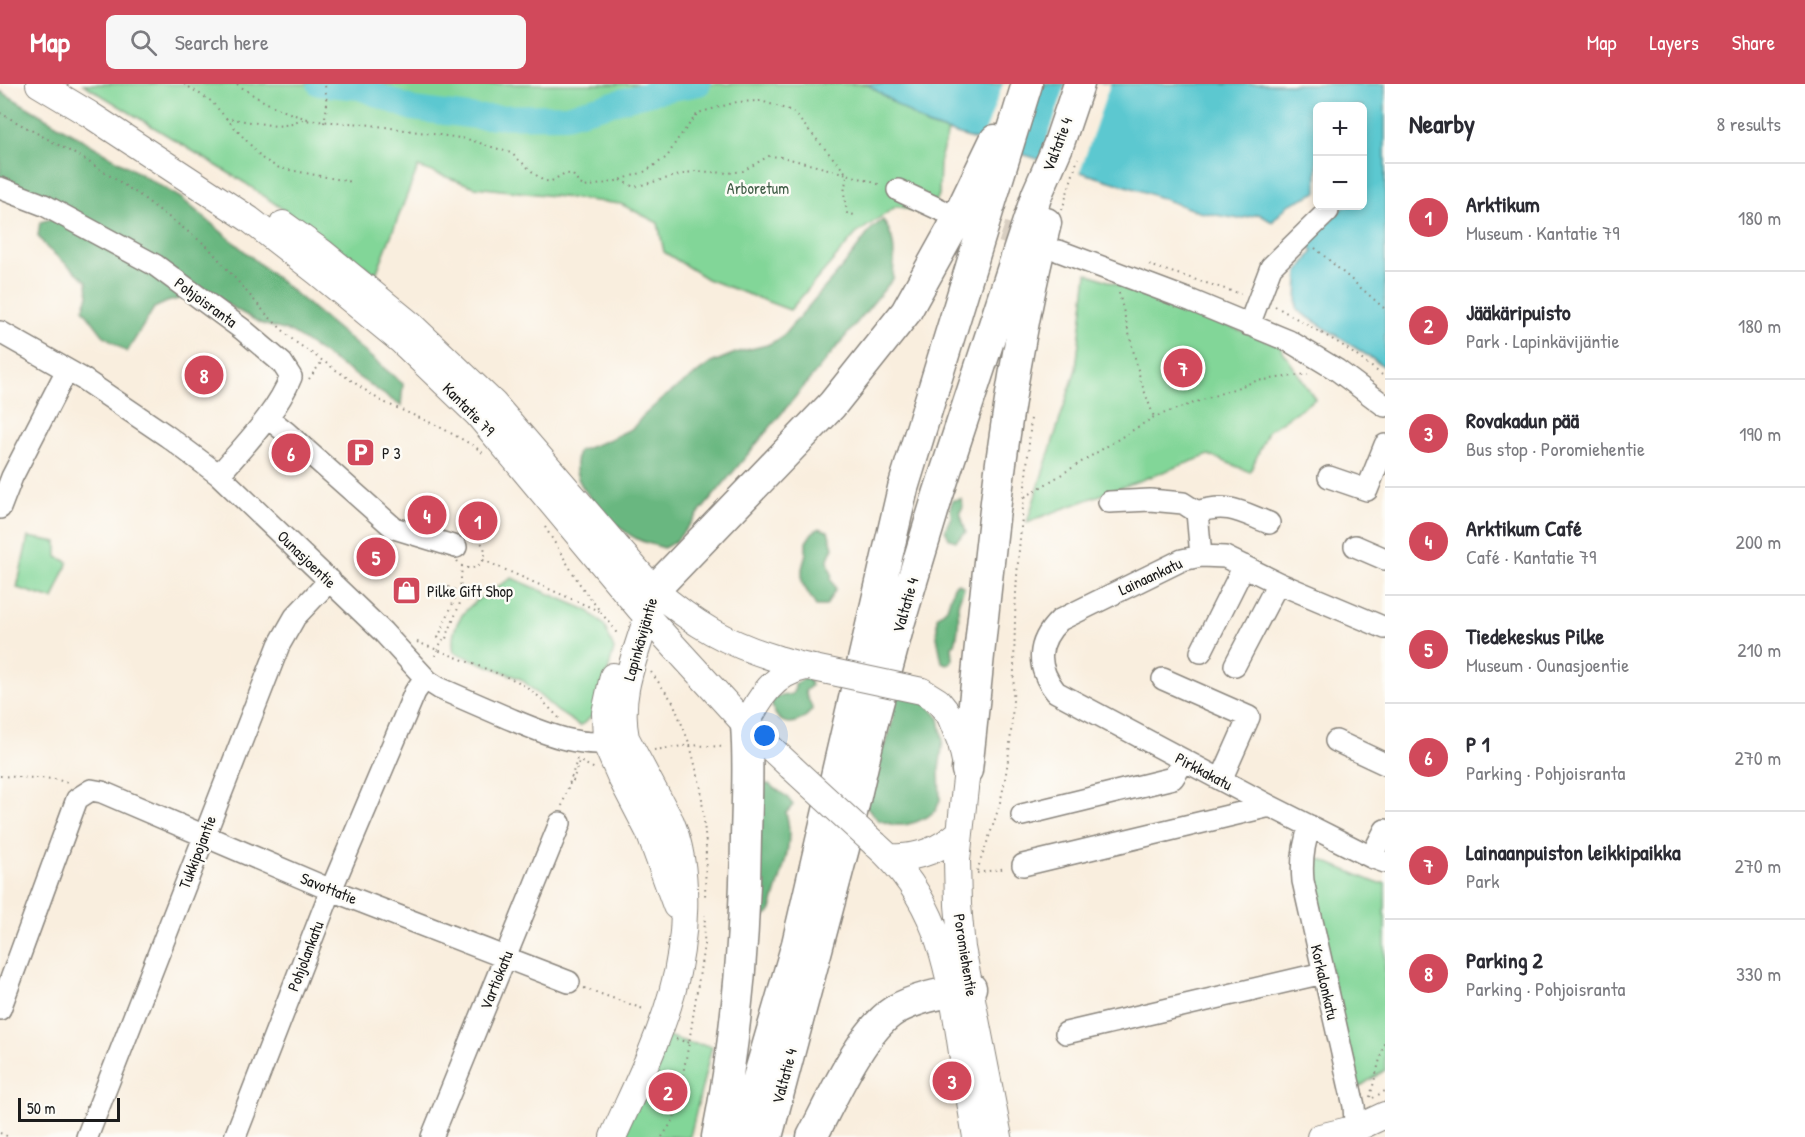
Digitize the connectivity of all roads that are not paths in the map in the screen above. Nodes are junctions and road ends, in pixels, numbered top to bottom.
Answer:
1 (39, 84) edge
2 (1026, 84) edge
3 (1079, 84) edge
4 (987, 178) junction
5 (0, 188) edge
6 (898, 190) road end
7 (1045, 197) junction
8 (941, 210) dead end
9 (1328, 211) dead end
10 (1059, 251) tunnel mouth
11 (1249, 325) junction
12 (0, 332) edge
13 (67, 370) junction
14 (1385, 406) edge
15 (268, 418) junction
16 (1385, 445) edge
17 (219, 475) junction
18 (1329, 477) dead end
19 (1109, 502) dead end
20 (0, 508) edge
21 (1197, 512) junction
22 (1269, 523) dead end
23 (1355, 546) dead end
24 (1201, 556) junction
25 (459, 557) road end
26 (1385, 559) edge
27 (1244, 566) junction
28 (330, 580) junction
29 (1278, 583) junction
30 (647, 605) junction
31 (1383, 620) edge
32 (1201, 652) dead end
33 (682, 654) junction
34 (1041, 661) joint
35 (1235, 665) dead end
36 (639, 666) junction
37 (810, 668) junction
38 (425, 678) junction
39 (1163, 679) dead end
40 (922, 691) joint
41 (746, 725) junction
42 (616, 741) junction
43 (1336, 741) dead end
44 (1184, 760) junction
45 (1385, 764) edge
46 (790, 767) joint
47 (967, 771) junction
48 (1221, 780) junction
49 (1270, 806) junction
50 (1022, 815) dead end
51 (560, 823) road end
52 (1310, 826) junction
53 (1385, 830) edge
54 (960, 832) junction
55 (204, 836) junction
56 (883, 850) junction
57 (1378, 860) edge
58 (1023, 865) road end
59 (331, 890) junction
60 (505, 957) junction
61 (1323, 972) junction
62 (569, 982) road end
63 (961, 990) junction
64 (0, 1009) edge
65 (1066, 1033) dead end
66 (1385, 1115) edge
67 (1356, 1133) edge
68 (87, 1137) edge
69 (235, 1137) edge
70 (432, 1137) edge
71 (613, 1137) edge
72 (717, 1137) edge
73 (741, 1137) edge
74 (767, 1137) edge
75 (812, 1137) edge
76 (976, 1137) edge
77 (999, 1137) edge
78 (1320, 1137) edge

1 - 30 main road, Kantatie 79
2 - 4 highway
3 - 7 highway, Valtatie 4
4 - 30 highway
4 - 73 highway, Valtatie 4
5 - 15 street, Pohjoisranta
6 - 8 street
7 - 47 highway
7 - 74 highway, Valtatie 4
9 - 11 street
10 - 11 street
11 - 14 street
12 - 13 street, Ounasjoentie
13 - 17 street, Ounasjoentie
13 - 20 street
15 - 17 street, Pohjoisranta
15 - 25 street
16 - 18 street
17 - 28 street, Ounasjoentie
19 - 21 street
21 - 22 street
21 - 24 street
23 - 26 street
24 - 27 street, Lainaankatu
24 - 34 street, Lainaankatu
27 - 29 street, Lainaankatu
27 - 32 street
28 - 38 street, Ounasjoentie
28 - 55 street, Tukkipojantie
29 - 31 street, Lainaankatu
29 - 35 street
30 - 33 main road, Kantatie 79
30 - 36 main road, Lapinkävijäntie
30 - 37 main road, Kantatie 79
30 - 42 main road, Lapinkävijäntie
33 - 36 main road
33 - 41 main road, Kantatie 79
34 - 44 street, Pirkkakatu
36 - 42 main road, Lapinkävijäntie
37 - 40 main road, Kantatie 79, bridge
37 - 41 main road
38 - 42 street, Ounasjoentie
38 - 59 street, Pohjolankatu
39 - 48 street
40 - 47 main road, Poromiehentie
41 - 46 main road, Kantatie 79
41 - 72 highway
42 - 71 main road, Lapinkävijäntie
43 - 45 street
44 - 48 street, Pirkkakatu
44 - 50 street
46 - 56 main road, Poromiehentie, bridge
47 - 54 main road, Poromiehentie
48 - 49 street, Pirkkakatu
49 - 52 street, Pirkkakatu
49 - 58 street
51 - 60 street, Vartiokatu
52 - 57 street, Pirkkakatu
52 - 61 street, Korkalonkatu
53 - 57 street
54 - 56 main road
54 - 63 main road, Poromiehentie
55 - 59 street, Savottatie
55 - 64 street, Savottatie
55 - 68 street, Tukkipojantie
56 - 63 main road, Poromiehentie
59 - 60 street, Savottatie
59 - 69 street, Pohjolankatu
60 - 62 street, Savottatie
60 - 70 street, Vartiokatu
61 - 65 street
61 - 67 street, Korkalonkatu
63 - 75 highway
63 - 76 main road, Poromiehentie
63 - 77 main road, Poromiehentie
66 - 67 main road
67 - 78 main road

